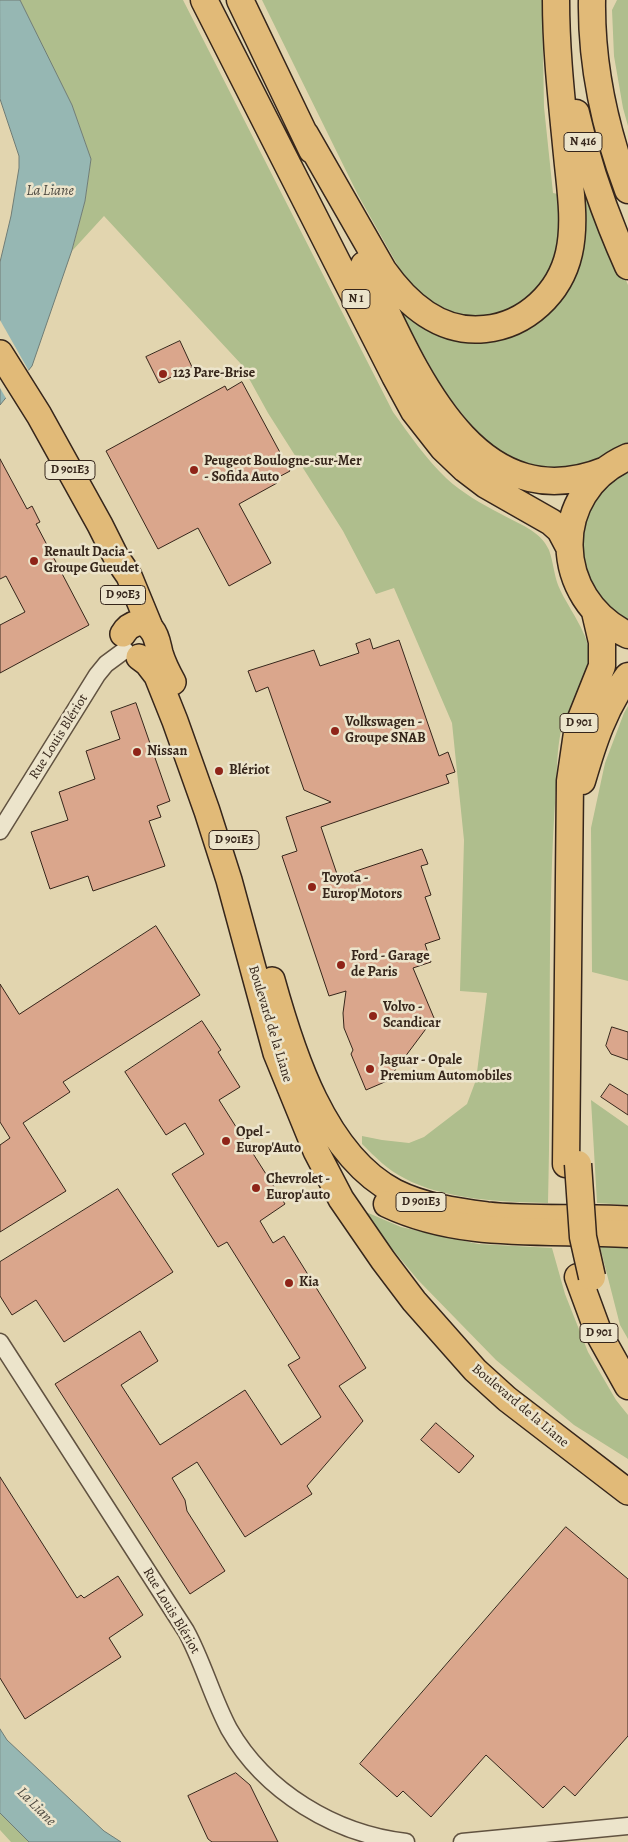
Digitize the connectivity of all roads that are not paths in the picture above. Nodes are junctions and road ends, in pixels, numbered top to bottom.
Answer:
1 (204, 0) edge
2 (240, 0) edge
3 (556, 0) edge
4 (565, 0) edge
5 (592, 0) edge
6 (305, 134) junction
7 (628, 190) edge
8 (628, 266) edge
9 (0, 344) edge
10 (0, 353) edge
11 (18, 379) junction
12 (617, 463) edge
13 (569, 546) junction
14 (116, 557) junction
15 (595, 612) junction
16 (153, 632) junction
17 (628, 635) edge
18 (129, 647) junction
19 (628, 676) edge
20 (0, 831) edge
21 (570, 838) junction
22 (297, 1105) junction
23 (387, 1204) joint
24 (628, 1219) edge
25 (628, 1234) edge
26 (585, 1277) junction
27 (0, 1342) edge
28 (628, 1359) edge
29 (628, 1386) edge
30 (628, 1492) edge
31 (628, 1826) edge
32 (406, 1842) edge
33 (462, 1842) edge

1 - 13 highway, N 1
2 - 6 highway, N 1
3 - 6 highway
4 - 8 highway, N 416
5 - 7 highway, N 416
6 - 12 highway, N 1
9 - 11 main road, D 901E3
10 - 11 main road, D 901E3
11 - 14 main road, Boulevard de la Liane / D 901E3
12 - 13 highway
13 - 15 highway
14 - 16 main road, Boulevard de la Liane / D 901E3
14 - 18 main road, Boulevard de la Liane / D 90E3
15 - 17 highway
15 - 21 highway, D 901
16 - 18 main road
16 - 24 main road, Boulevard de la Liane / D 901E3
18 - 20 street, Rue Louis Blériot
18 - 22 main road, Boulevard de la Liane / D 901E3
19 - 21 highway, D 901
21 - 26 highway, D 901
22 - 23 main road, D 901E3
22 - 30 main road, Boulevard de la Liane / D 901E3
23 - 25 highway, D 901E3
26 - 28 highway
26 - 29 highway, D 901
27 - 32 street, Rue Louis Blériot
31 - 33 street

